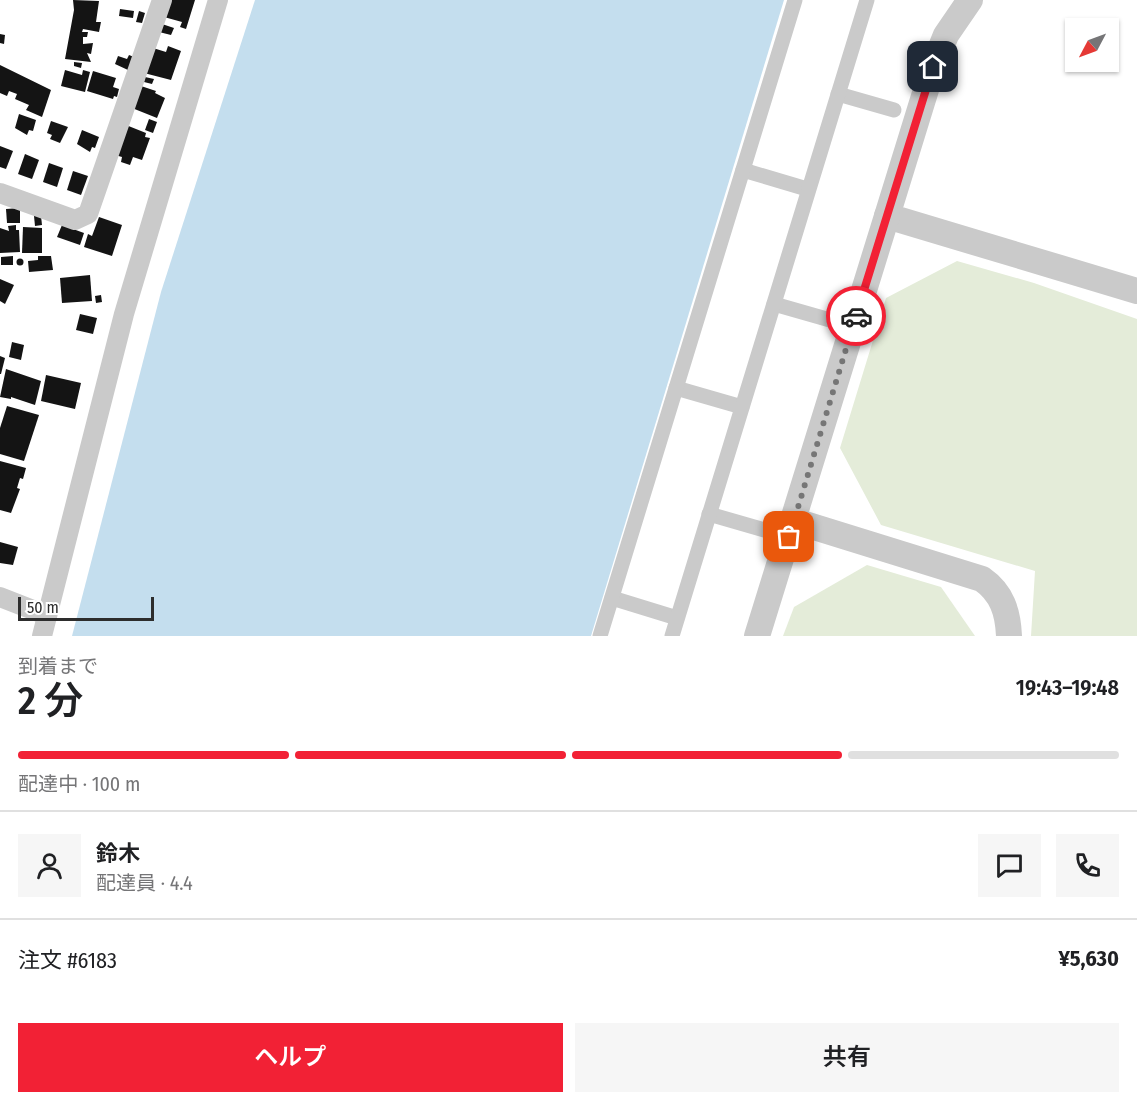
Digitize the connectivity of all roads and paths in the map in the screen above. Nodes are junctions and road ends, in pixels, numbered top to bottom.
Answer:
1 (162, 0) edge
2 (218, 0) edge
3 (795, 0) edge
4 (867, 0) edge
5 (970, 0) edge
6 (838, 94) junction
7 (894, 110) dead end
8 (743, 170) junction
9 (807, 189) junction
10 (0, 193) edge
11 (887, 216) junction
12 (1137, 291) edge
13 (774, 304) junction
14 (830, 320) dead end
15 (676, 388) junction
16 (741, 407) junction
17 (709, 514) junction
18 (795, 521) junction
19 (768, 531) dead end
20 (0, 597) edge
21 (612, 598) junction
22 (46, 615) junction
23 (677, 618) junction
24 (42, 636) edge
25 (600, 636) edge
26 (672, 636) edge
27 (757, 636) edge
28 (1009, 636) edge

1 - 10 street
2 - 22 street
3 - 8 street
4 - 6 street
5 - 11 street
6 - 7 street
6 - 9 street
8 - 9 street
8 - 15 street
9 - 13 street
11 - 12 street
11 - 18 street
13 - 14 street
13 - 16 street
15 - 16 street
15 - 21 street
16 - 17 street
17 - 19 street
17 - 23 street
18 - 27 street
18 - 28 street
20 - 22 street
21 - 23 street
21 - 25 street
22 - 24 street
23 - 26 street

